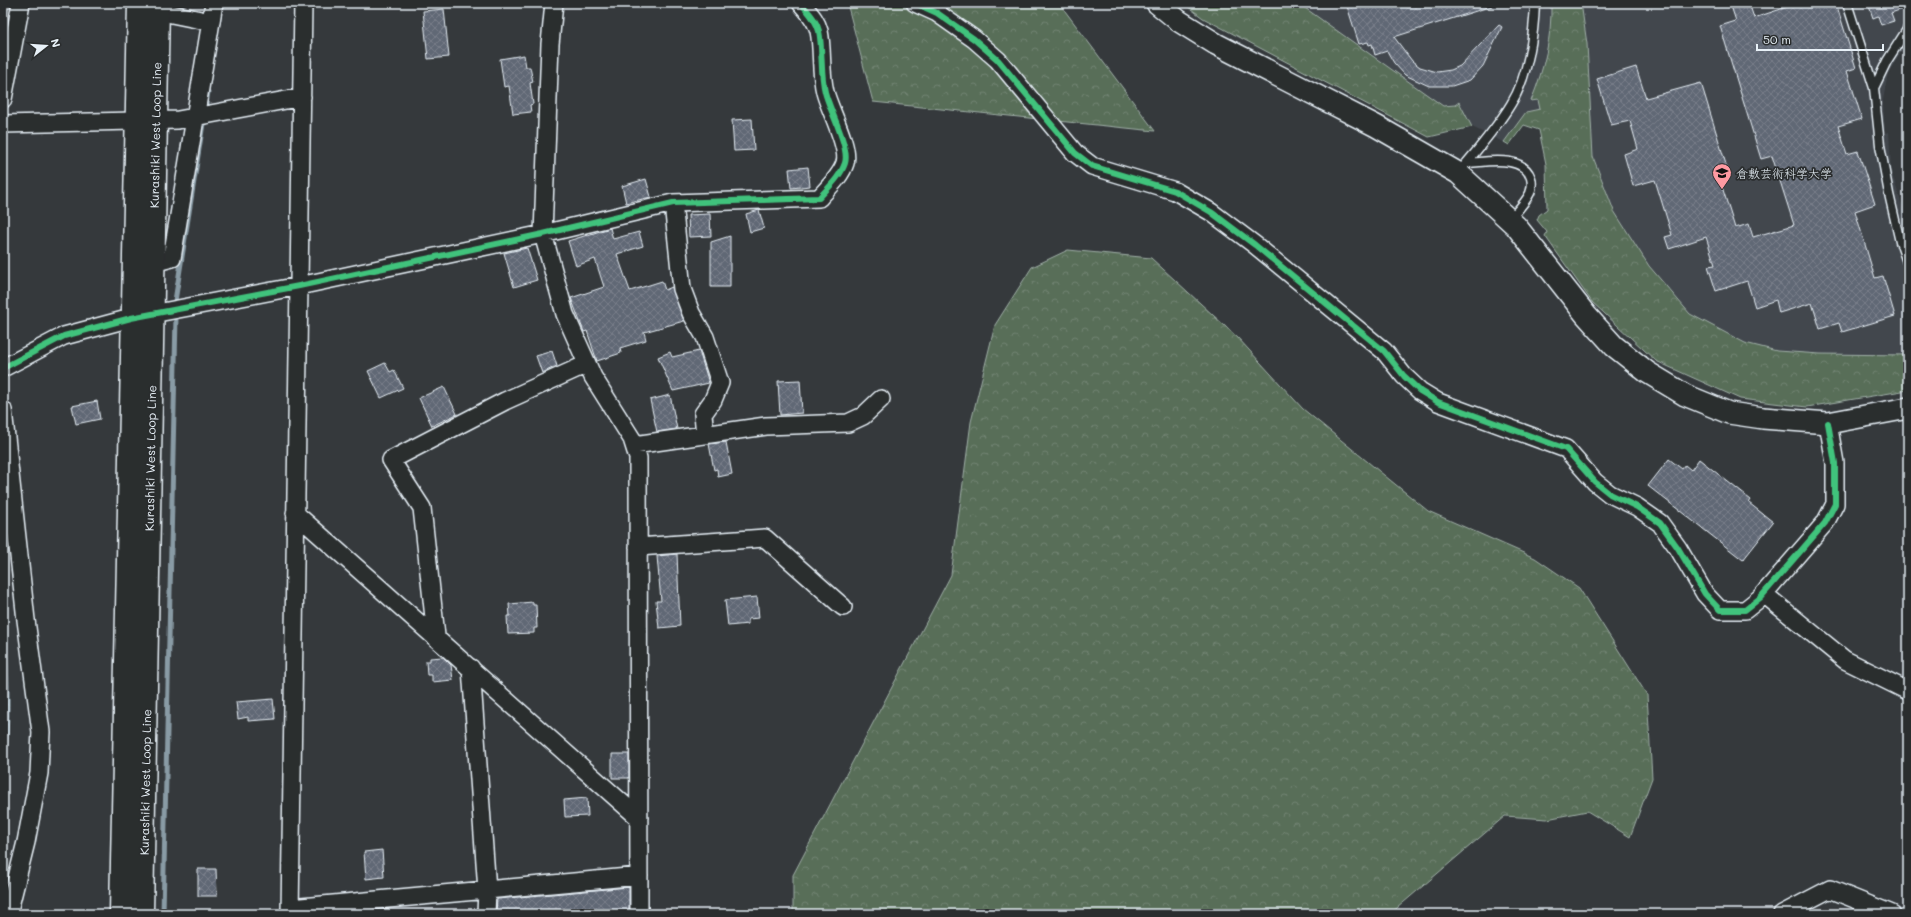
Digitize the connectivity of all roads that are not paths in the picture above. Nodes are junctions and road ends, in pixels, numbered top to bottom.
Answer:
1 (21, 3) edge
2 (214, 3) edge
3 (302, 3) edge
4 (554, 3) edge
5 (801, 3) edge
6 (915, 3) edge
7 (1157, 3) edge
8 (1535, 3) edge
9 (1847, 3) edge
10 (151, 6) edge
11 (211, 22) junction
12 (1908, 28) edge
13 (1874, 88) junction
14 (302, 97) junction
15 (3, 99) edge
16 (195, 116) junction
17 (146, 122) junction
18 (3, 124) edge
19 (1462, 168) junction
20 (673, 203) junction
21 (1510, 220) junction
22 (543, 234) junction
23 (153, 263) junction
24 (1908, 265) edge
25 (299, 286) junction
26 (153, 313) junction
27 (131, 318) junction
28 (587, 364) junction
29 (3, 368) edge
30 (881, 399) dead end
31 (1908, 408) edge
32 (3, 410) edge
33 (1828, 423) junction
34 (705, 435) junction
35 (634, 445) junction
36 (296, 513) junction
37 (638, 547) junction
38 (1764, 594) junction
39 (843, 606) dead end
40 (436, 636) junction
41 (471, 668) junction
42 (1908, 690) edge
43 (639, 818) junction
44 (639, 876) junction
45 (487, 890) junction
46 (290, 911) edge
47 (8, 914) edge
48 (121, 914) edge
49 (142, 914) edge
50 (486, 914) edge
51 (639, 914) edge
52 (1782, 914) edge
53 (1892, 914) edge

1 - 15 street
2 - 11 street
3 - 14 street
4 - 22 street
5 - 20 street
6 - 38 street
7 - 19 street
8 - 19 lane
9 - 13 lane
10 - 11 street
10 - 17 main road, Kurashiki West Loop Line
11 - 16 street
12 - 13 lane
13 - 24 lane
14 - 16 street
14 - 25 street
16 - 17 street
16 - 23 street
17 - 18 street
17 - 23 main road, Kurashiki West Loop Line
17 - 27 main road, Kurashiki West Loop Line
19 - 21 street
19 - 21 lane
20 - 22 street
20 - 34 street
21 - 33 street
22 - 25 street
22 - 28 street
23 - 26 main road, Kurashiki West Loop Line
25 - 26 street
25 - 36 street
26 - 27 street
26 - 49 main road, Kurashiki West Loop Line
27 - 29 street
27 - 48 main road, Kurashiki West Loop Line
28 - 35 street
28 - 40 street
30 - 34 street
31 - 33 street
32 - 47 street
33 - 38 street
34 - 35 street
35 - 37 street
36 - 40 street
36 - 46 street
37 - 39 street
37 - 43 street
38 - 42 street
40 - 41 street
41 - 43 street
41 - 45 street
43 - 44 street
44 - 45 street
44 - 51 street
45 - 46 street
45 - 50 street
52 - 53 street

